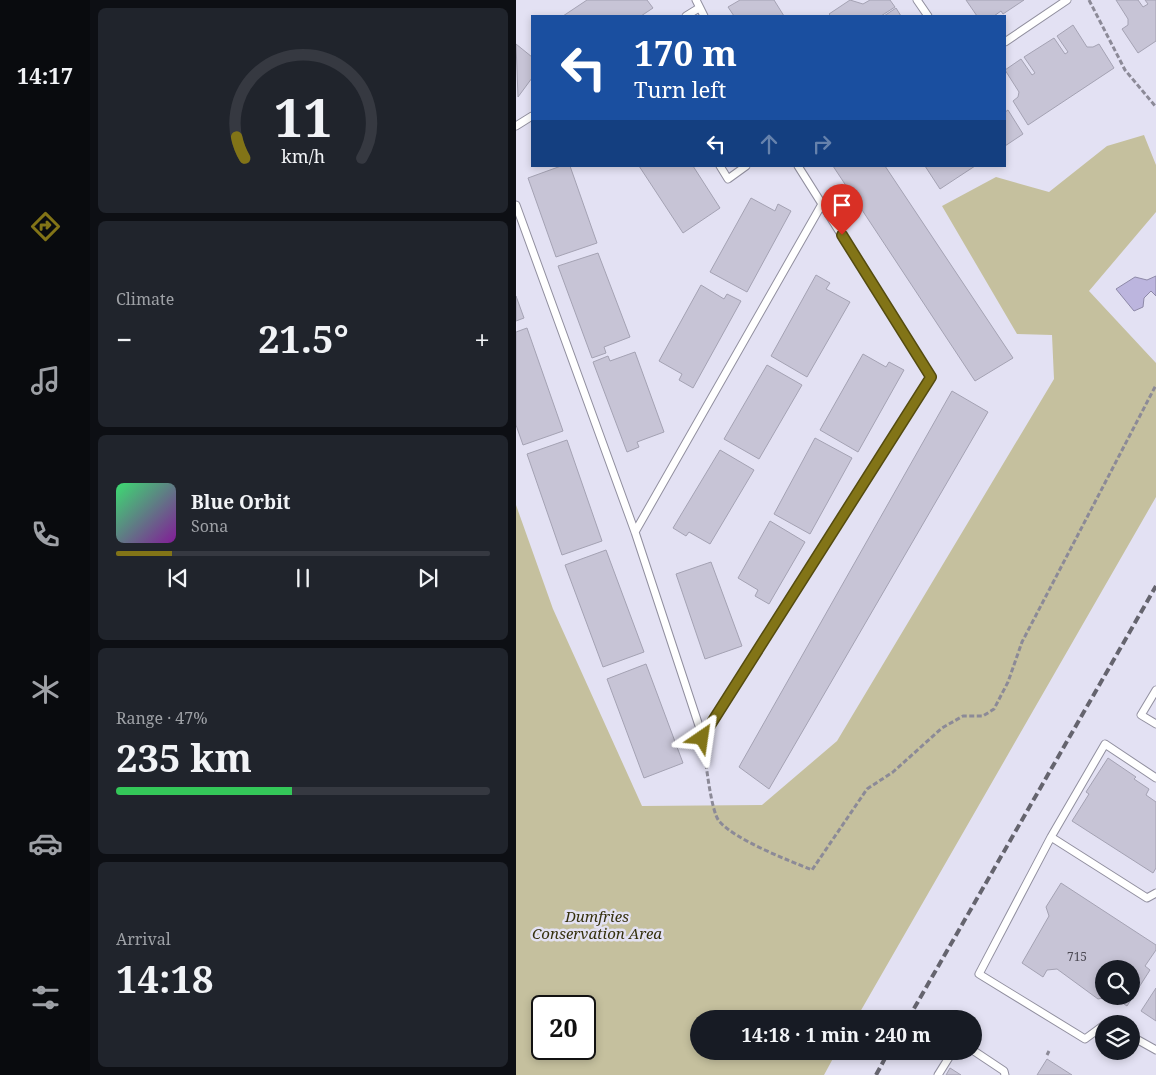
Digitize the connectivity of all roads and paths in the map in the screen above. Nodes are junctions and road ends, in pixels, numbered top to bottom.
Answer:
1 (696, 0) edge
2 (917, 0) edge
3 (1067, 0) edge
4 (1089, 0) edge
5 (698, 8) junction
6 (688, 15) edge
7 (703, 15) edge
8 (927, 15) edge
9 (1006, 41) edge
10 (1156, 107) edge
11 (531, 117) edge
12 (516, 126) edge
13 (721, 167) edge
14 (745, 167) edge
15 (799, 167) edge
16 (822, 204) junction
17 (516, 205) edge
18 (1156, 385) edge
19 (635, 532) junction
20 (1156, 690) edge
21 (1156, 724) edge
22 (702, 738) junction
23 (1156, 778) edge
24 (1051, 837) junction
25 (1156, 893) edge
26 (1095, 1032) edge
27 (1140, 1041) edge
28 (1156, 1050) edge
29 (982, 1056) edge
30 (947, 1060) edge
31 (938, 1075) edge
32 (1005, 1075) edge

1 - 5 lane
2 - 8 lane
3 - 9 lane
4 - 10 path
5 - 6 lane
5 - 7 lane
11 - 12 lane
13 - 14 lane
15 - 16 lane
16 - 19 lane
16 - 22 lane
17 - 19 lane
18 - 22 path
19 - 22 lane
20 - 21 lane
23 - 24 lane
24 - 25 lane
24 - 26 lane
27 - 28 lane
29 - 32 lane
30 - 31 lane

